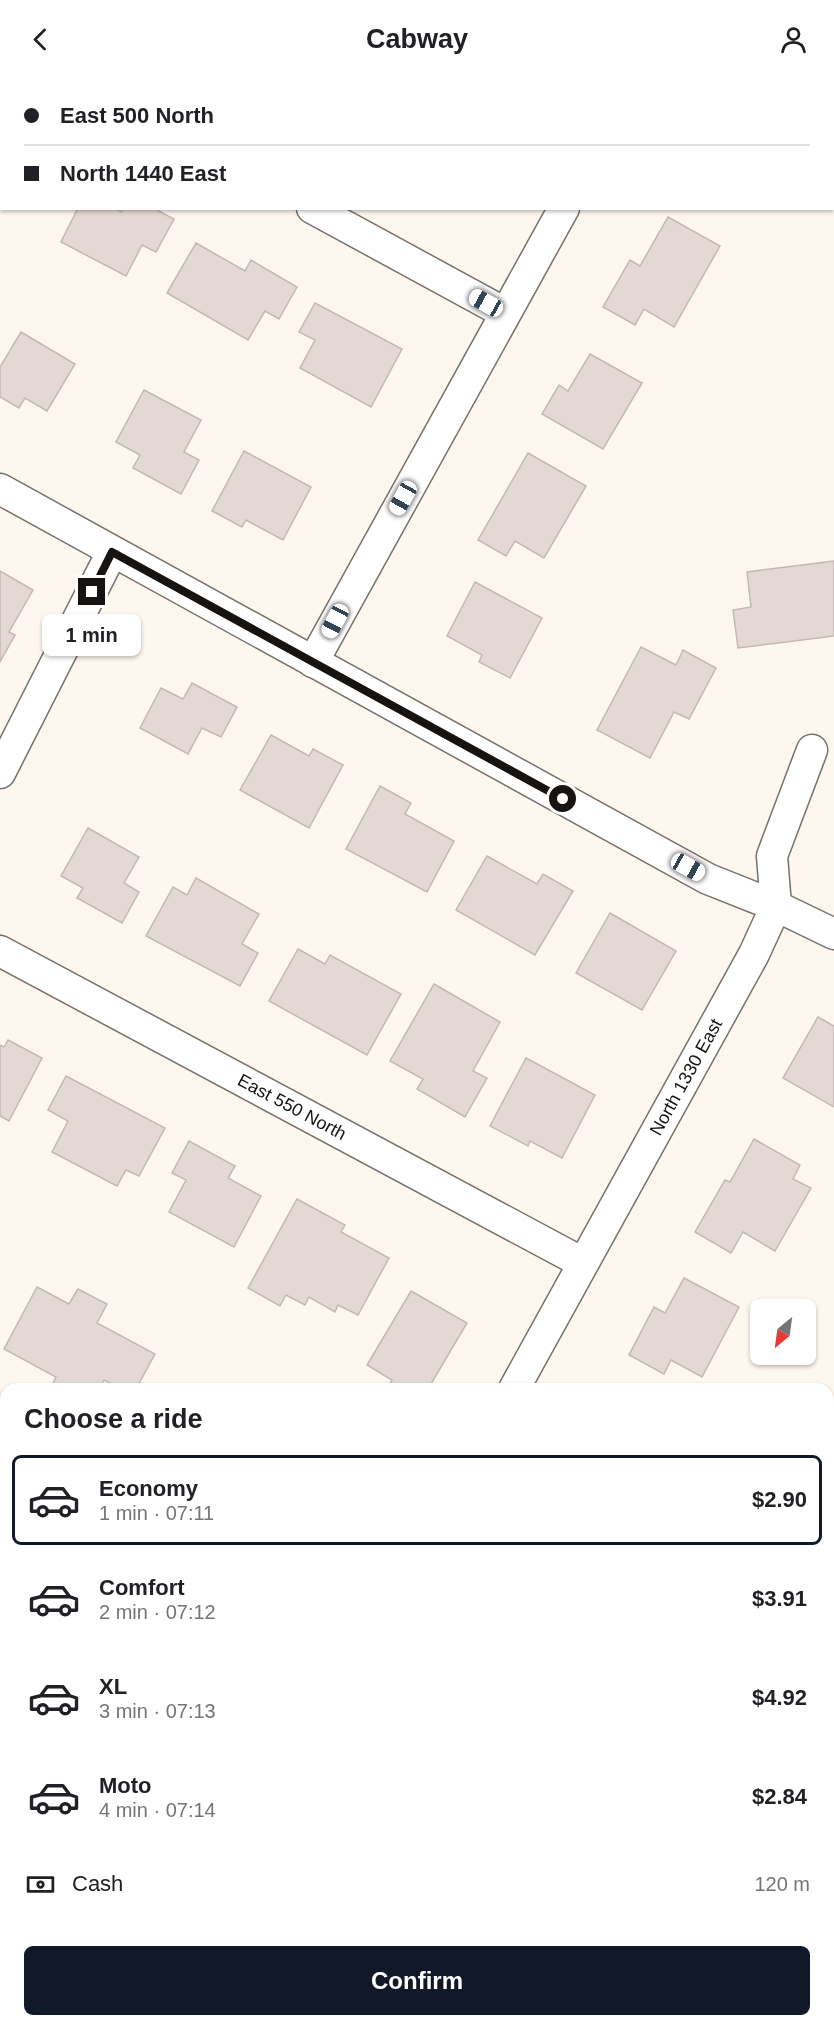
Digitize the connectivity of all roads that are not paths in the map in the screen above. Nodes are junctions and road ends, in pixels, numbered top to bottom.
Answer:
1 (316, 210) edge
2 (563, 210) edge
3 (505, 313) junction
4 (0, 489) edge
5 (112, 552) junction
6 (313, 662) junction
7 (812, 750) dead end
8 (0, 773) edge
9 (776, 906) junction
10 (834, 934) edge
11 (0, 951) edge
12 (583, 1263) junction
13 (517, 1383) edge

1 - 3 street
2 - 3 street
3 - 6 street
4 - 5 street
5 - 6 street
5 - 8 street
6 - 9 street
7 - 9 street, North 1330 East
9 - 10 street
9 - 12 street, North 1330 East
11 - 12 street, East 550 North
12 - 13 street, North 1330 East

